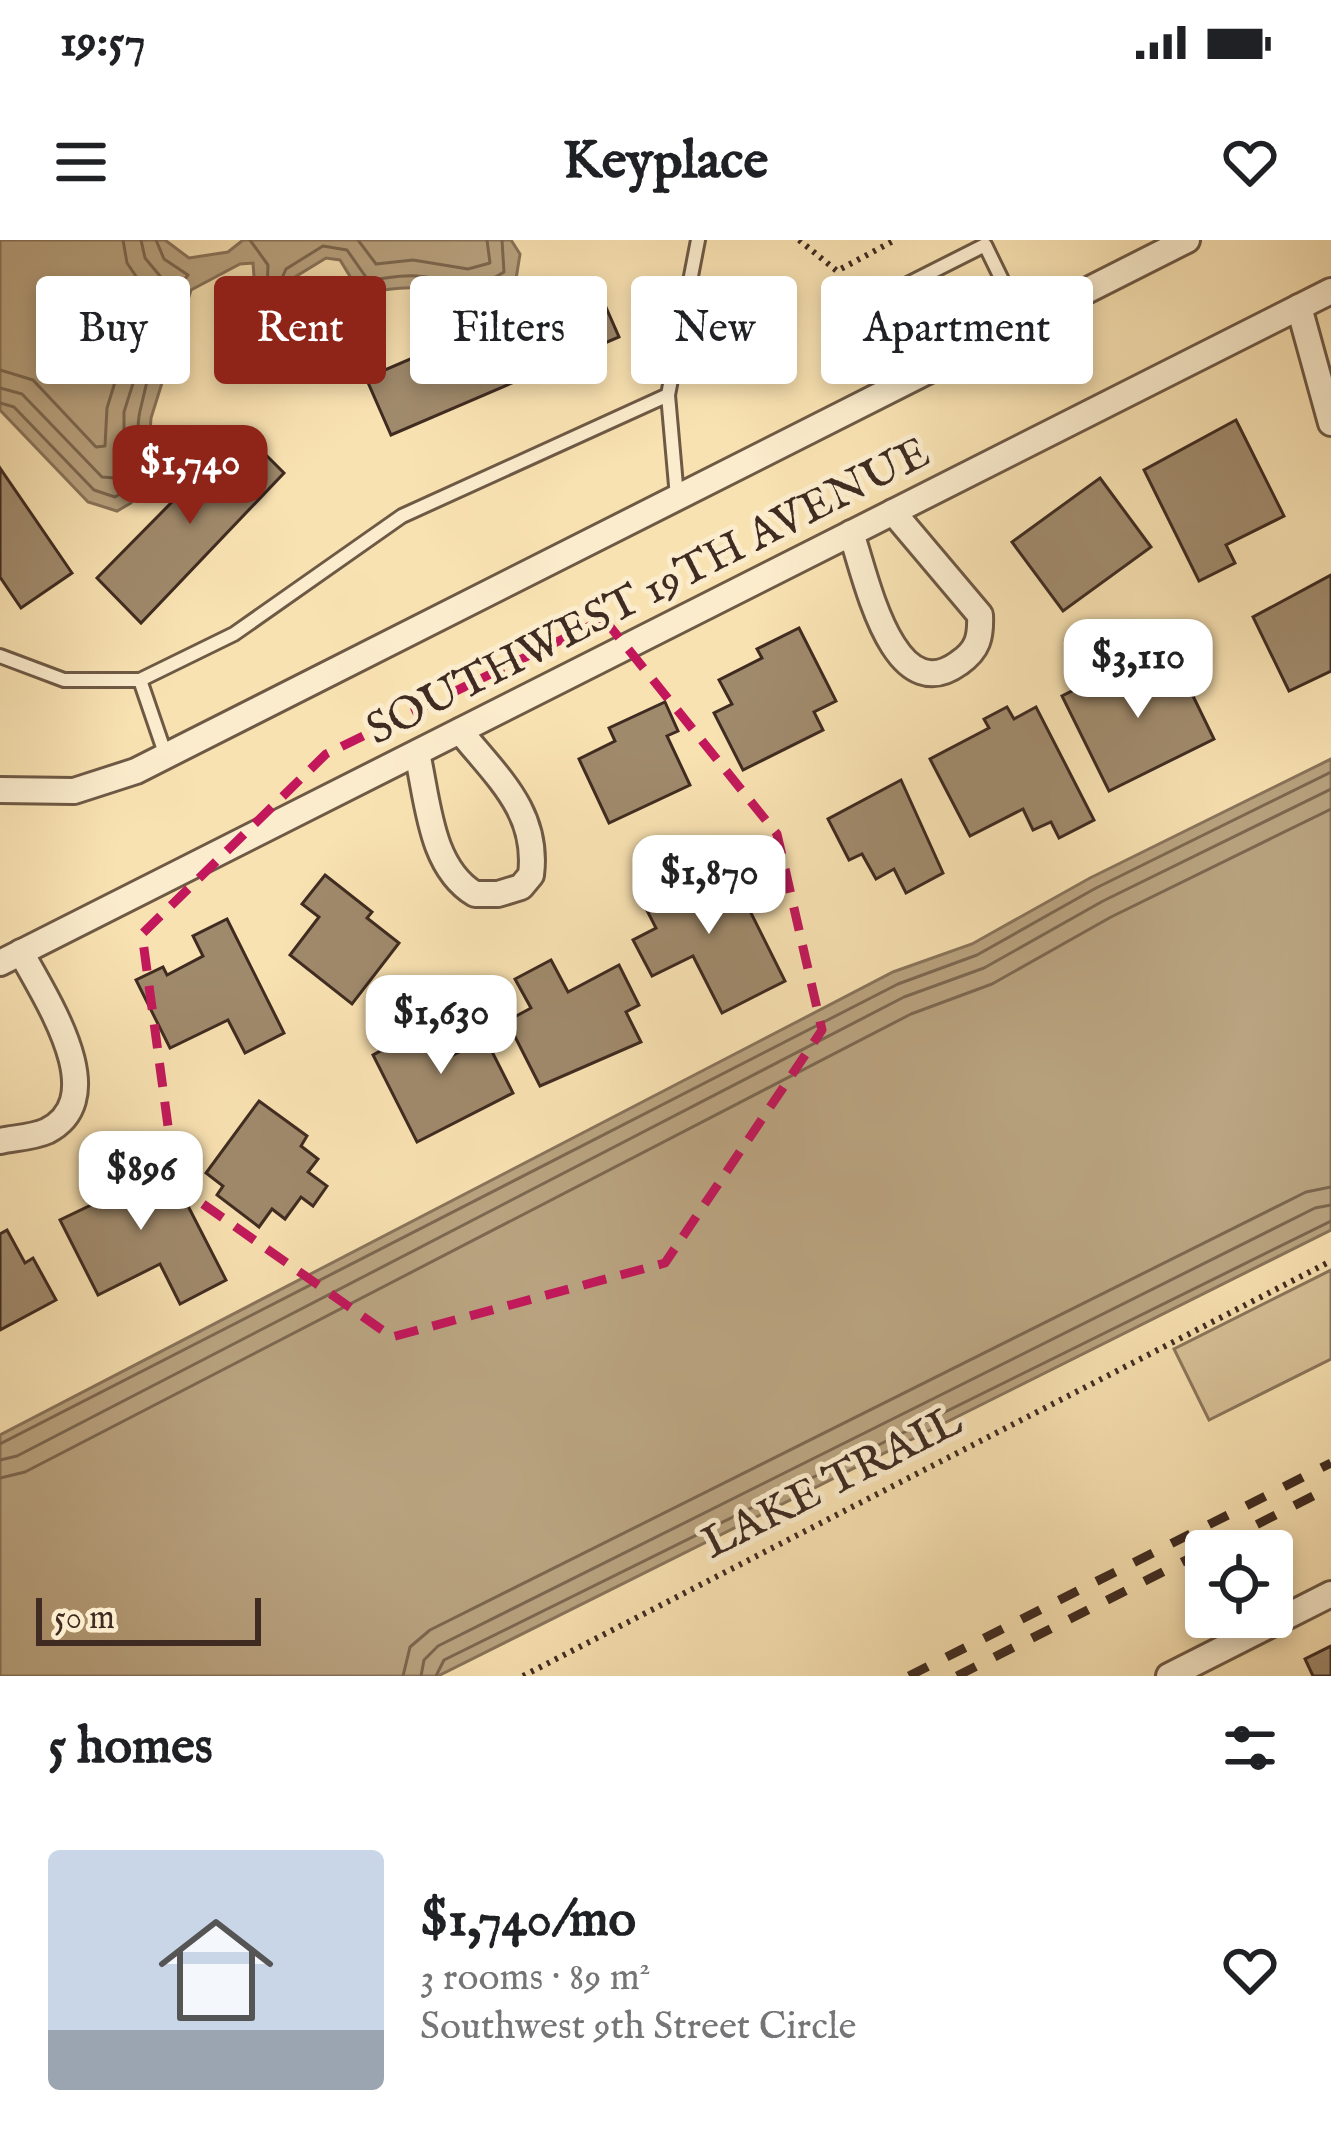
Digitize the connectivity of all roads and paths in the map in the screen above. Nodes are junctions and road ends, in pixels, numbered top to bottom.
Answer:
1 (698, 240) edge
2 (799, 240) edge
3 (895, 240) edge
4 (1187, 240) edge
5 (990, 242) edge
6 (923, 276) edge
7 (1004, 276) edge
8 (1093, 288) edge
9 (1331, 291) edge
10 (1299, 307) junction
11 (902, 384) edge
12 (668, 395) junction
13 (1331, 422) edge
14 (677, 497) junction
15 (893, 512) junction
16 (851, 533) junction
17 (0, 656) edge
18 (140, 680) junction
19 (460, 731) junction
20 (417, 752) junction
21 (166, 756) junction
22 (0, 790) edge
23 (10, 957) edge
24 (0, 1141) edge
25 (1331, 1261) edge
26 (1331, 1594) edge
27 (1207, 1668) edge
28 (523, 1676) edge
29 (1169, 1676) edge

1 - 12 lane
2 - 3 path
4 - 8 street
5 - 6 lane
5 - 7 lane
9 - 10 street, SOUTHWEST 19TH AVENUE
10 - 13 street
10 - 15 street, SOUTHWEST 19TH AVENUE
11 - 14 street
12 - 14 lane
12 - 18 lane
14 - 21 street
15 - 16 street, SOUTHWEST 19TH AVENUE
15 - 16 street
16 - 19 street, SOUTHWEST 19TH AVENUE
17 - 18 lane
18 - 21 lane
19 - 20 street, SOUTHWEST 19TH AVENUE
19 - 20 street
20 - 23 street, SOUTHWEST 19TH AVENUE
21 - 22 street
23 - 24 street
25 - 28 path, LAKE TRAIL
26 - 27 street
27 - 29 street

